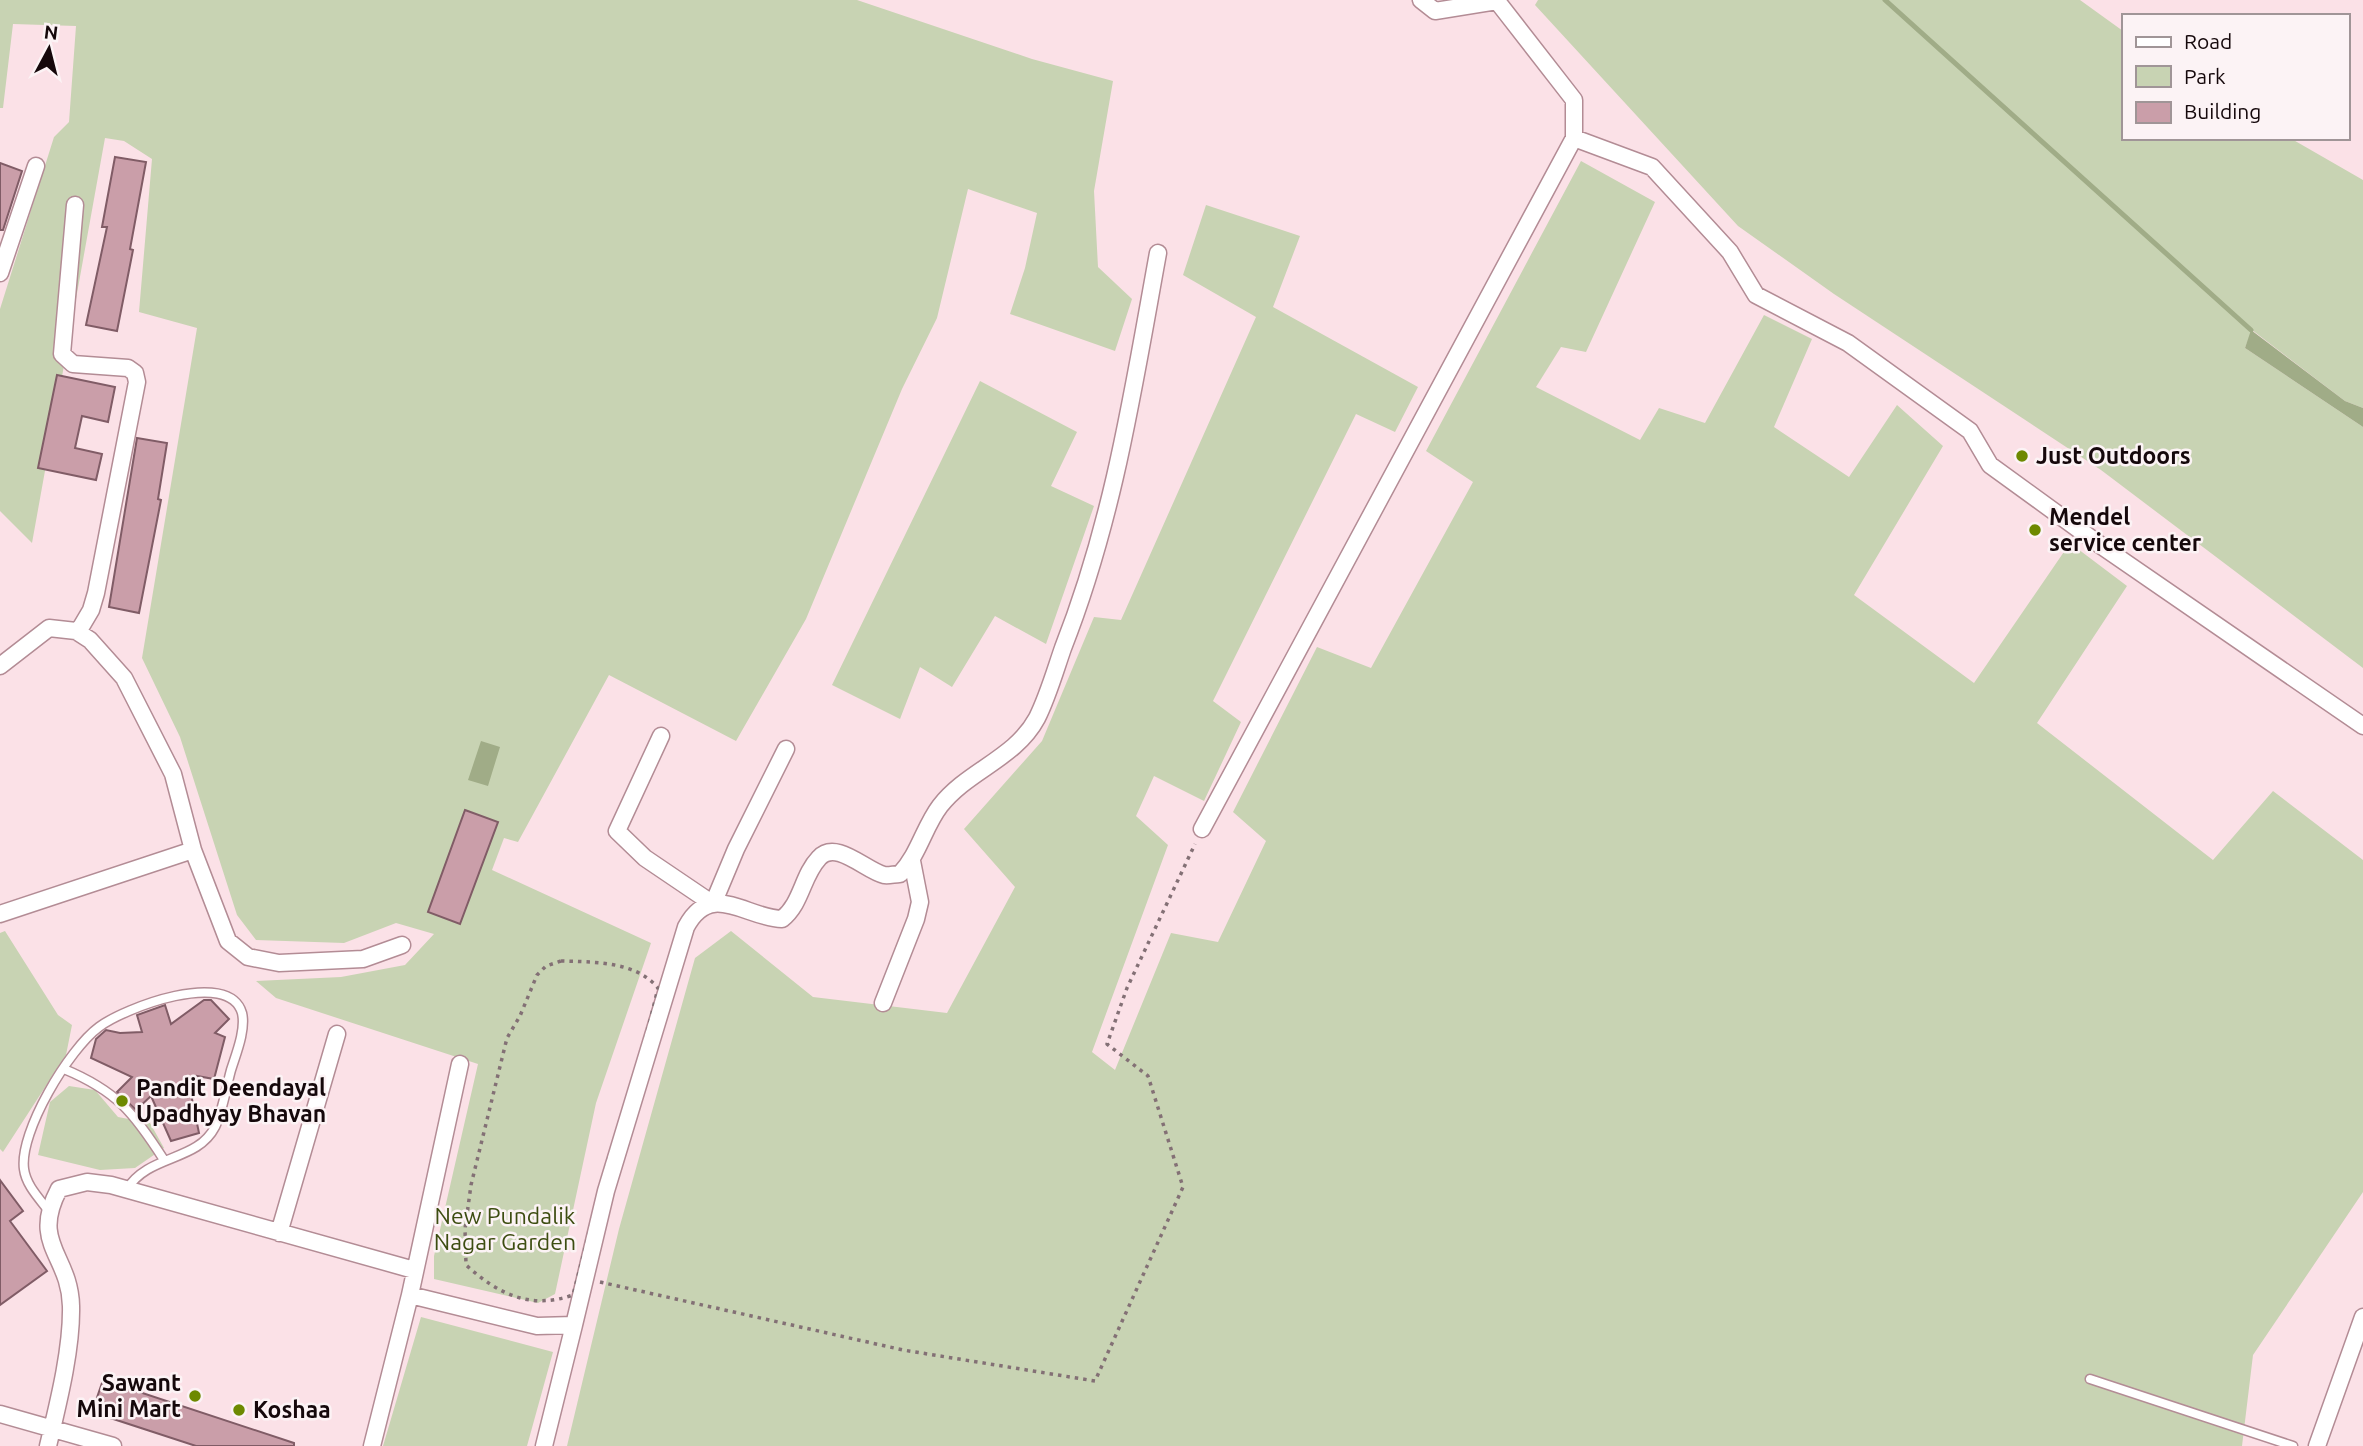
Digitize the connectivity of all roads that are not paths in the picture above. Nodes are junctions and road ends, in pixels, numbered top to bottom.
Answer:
1 (1421, 0) edge
2 (1498, 1) edge
3 (1574, 138) junction
4 (36, 166) dead end
5 (75, 205) dead end
6 (1158, 253) dead end
7 (0, 273) edge
8 (78, 632) junction
9 (0, 666) edge
10 (2363, 726) edge
11 (661, 736) dead end
12 (786, 749) dead end
13 (1202, 830) road end
14 (193, 850) junction
15 (912, 861) junction
16 (713, 904) junction
17 (0, 914) edge
18 (402, 944) dead end
19 (883, 1003) dead end
20 (337, 1034) dead end
21 (460, 1064) dead end
22 (64, 1069) junction
23 (164, 1160) junction
24 (127, 1189) junction
25 (48, 1210) junction
26 (279, 1233) junction
27 (414, 1270) junction
28 (410, 1295) junction
29 (2363, 1317) edge
30 (574, 1325) junction
31 (2090, 1379) dead end
32 (0, 1414) edge
33 (52, 1427) junction
34 (48, 1446) edge
35 (113, 1446) edge
36 (372, 1446) edge
37 (544, 1446) edge
38 (2293, 1446) edge
39 (2316, 1446) edge

1 - 2 street
2 - 3 street
3 - 10 street
3 - 13 street
4 - 7 street
5 - 8 street
6 - 15 street
8 - 9 street
8 - 14 street
11 - 16 street
12 - 16 street
14 - 17 street
14 - 18 street
15 - 16 street
15 - 19 street
16 - 30 street
20 - 26 street
21 - 27 street
22 - 23 lane
22 - 23 lane
22 - 25 lane
23 - 24 lane
24 - 25 street
24 - 26 street
25 - 33 street
26 - 27 street
27 - 28 street
28 - 30 street
28 - 36 street
29 - 39 street
30 - 37 street
31 - 38 lane
32 - 33 street
33 - 34 street
33 - 35 street

